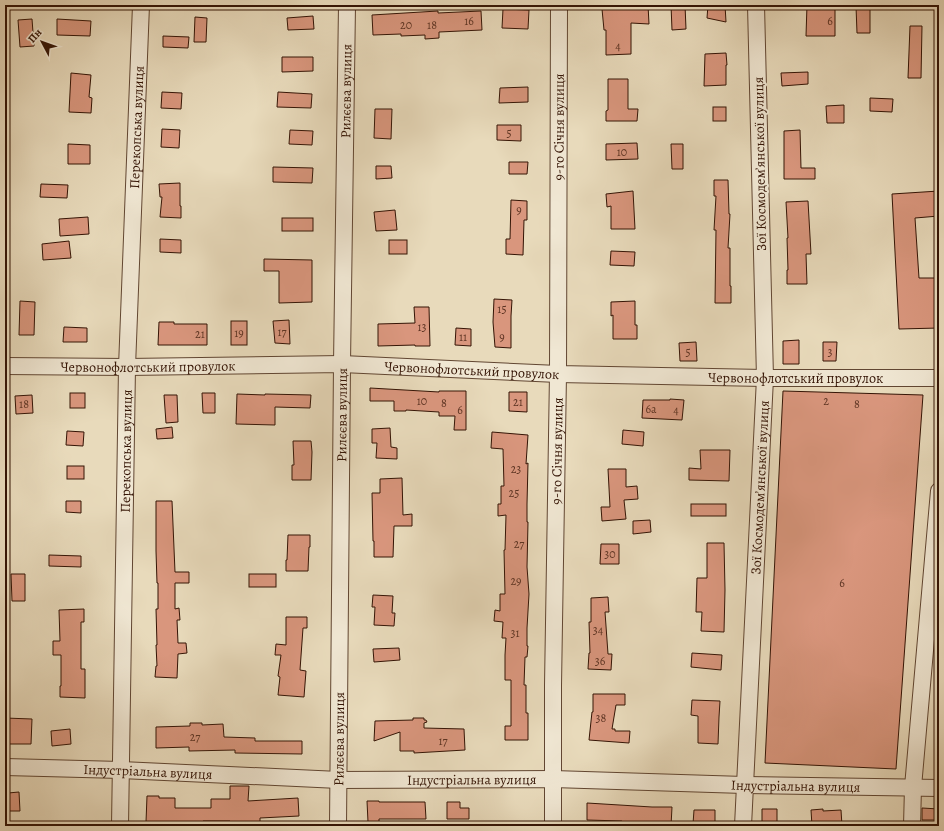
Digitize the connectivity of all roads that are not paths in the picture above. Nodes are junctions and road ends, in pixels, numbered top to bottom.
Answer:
1 (141, 5) edge
2 (347, 5) edge
3 (559, 5) edge
4 (756, 5) edge
5 (342, 364) junction
6 (5, 366) edge
7 (127, 367) junction
8 (558, 374) junction
9 (765, 378) junction
10 (939, 378) edge
11 (939, 491) edge
12 (5, 767) edge
13 (121, 770) junction
14 (339, 780) junction
15 (553, 780) junction
16 (744, 785) junction
17 (913, 787) junction
18 (939, 788) edge
19 (120, 826) edge
20 (338, 826) edge
21 (553, 826) edge
22 (743, 826) edge
23 (912, 826) edge

1 - 7 street, Перекопська вулиця
2 - 5 street, Рилєєва вулиця
3 - 8 street, 9-го Січня вулиця
4 - 9 street, Зої Космодем’янської вулиця
5 - 7 street, Червонофлотський провулок
5 - 8 street, Червонофлотський провулок
5 - 14 street, Рилєєва вулиця
6 - 7 street, Червонофлотський провулок
7 - 13 street, Перекопська вулиця
8 - 9 street, Червонофлотський провулок
8 - 15 street, 9-го Січня вулиця
9 - 10 street, Червонофлотський провулок
9 - 16 street, Зої Космодем’янської вулиця
11 - 17 street
12 - 13 street, Індустріальна вулиця
13 - 14 street, Індустріальна вулиця
13 - 19 street, Перекопська вулиця
14 - 15 street, Індустріальна вулиця
14 - 20 street, Рилєєва вулиця
15 - 16 street, Індустріальна вулиця
15 - 21 street, 9-го Січня вулиця
16 - 17 street, Індустріальна вулиця
16 - 22 street, Зої Космодем’янської вулиця
17 - 18 street, Індустріальна вулиця
17 - 23 street

